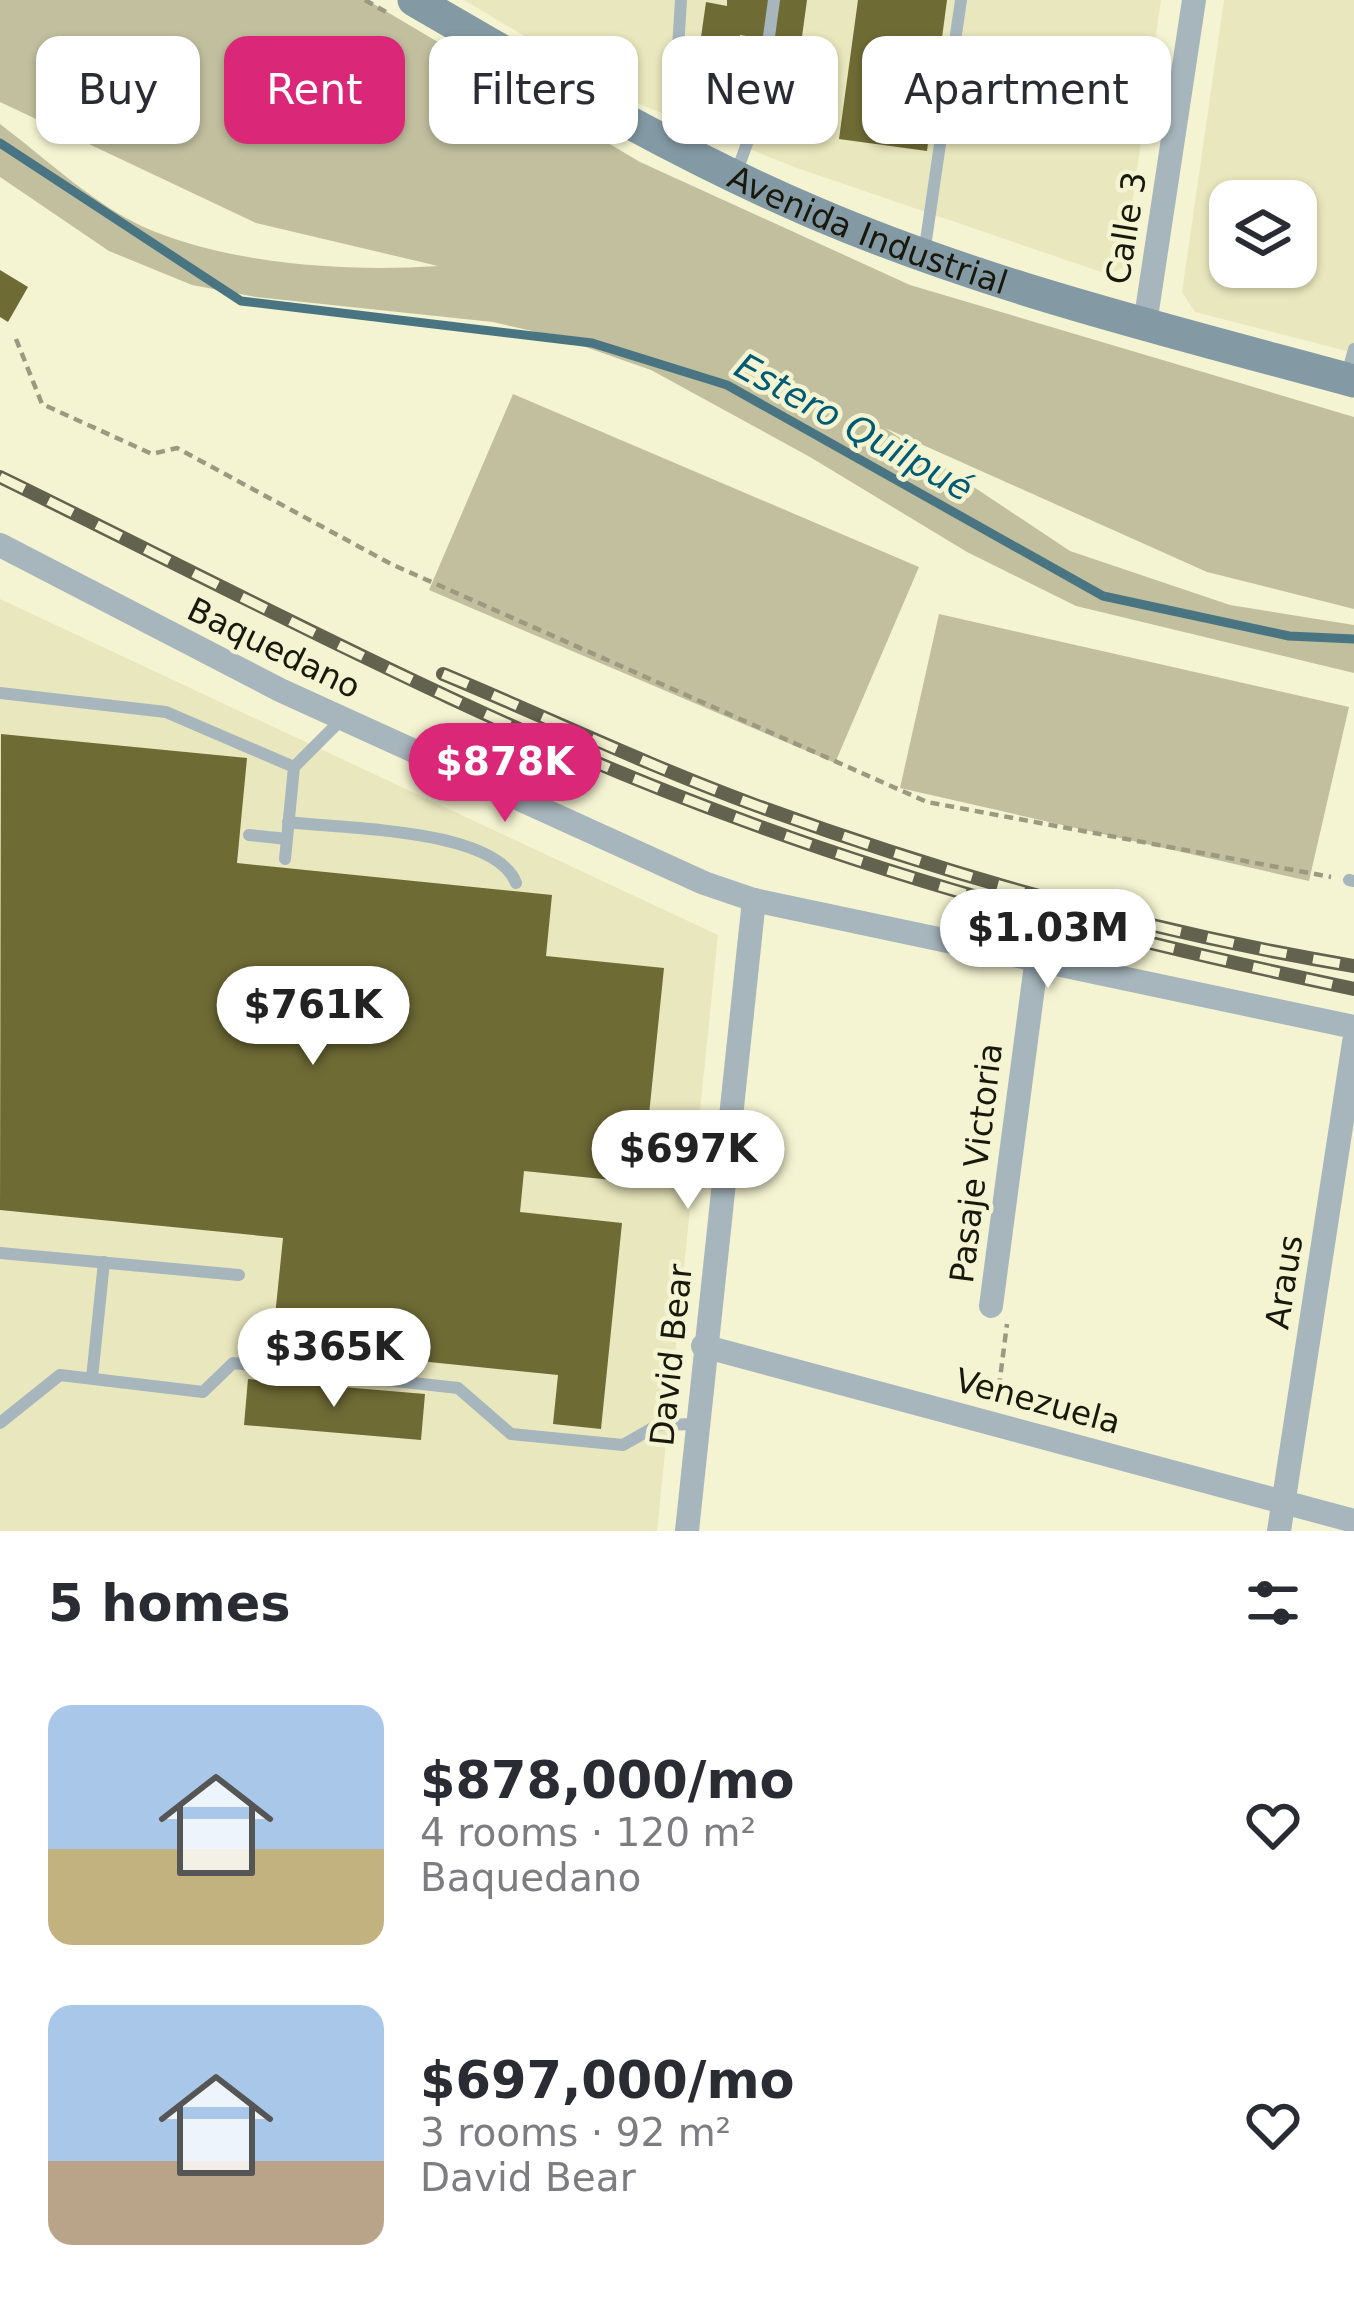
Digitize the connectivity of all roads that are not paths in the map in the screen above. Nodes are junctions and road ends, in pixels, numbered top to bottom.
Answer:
1 (414, 0) edge
2 (681, 0) edge
3 (774, 0) edge
4 (961, 0) edge
5 (1194, 0) edge
6 (679, 36) edge
7 (662, 138) edge
8 (672, 144) edge
9 (735, 176) junction
10 (924, 255) junction
11 (1145, 324) junction
12 (1351, 370) edge
13 (0, 545) edge
14 (0, 693) edge
15 (342, 719) junction
16 (294, 767) junction
17 (288, 822) junction
18 (249, 835) dead end
19 (287, 839) junction
20 (285, 859) dead end
21 (516, 883) dead end
22 (754, 900) junction
23 (1036, 957) junction
24 (1354, 1027) edge
25 (1354, 1042) edge
26 (0, 1252) edge
27 (104, 1262) junction
28 (239, 1275) dead end
29 (991, 1306) road end
30 (704, 1346) junction
31 (92, 1378) junction
32 (0, 1423) edge
33 (697, 1424) junction
34 (1284, 1502) junction
35 (1354, 1521) edge
36 (687, 1531) edge
37 (1279, 1531) edge

1 - 7 main road, Avenida Industrial
2 - 6 lane
3 - 9 lane
4 - 10 lane
5 - 11 street, Calle 3
8 - 9 main road, Avenida Industrial
9 - 10 main road, Avenida Industrial
10 - 11 main road, Avenida Industrial
11 - 12 main road, Avenida Industrial
13 - 15 street, Baquedano
14 - 16 lane
15 - 16 lane
15 - 22 street, Baquedano
16 - 17 lane
17 - 19 lane
17 - 21 lane
18 - 19 lane
19 - 20 lane
22 - 23 street, Baquedano
22 - 30 street, David Bear
23 - 24 street, Baquedano
23 - 29 street, Pasaje Victoria
25 - 34 street, Araus
26 - 27 lane
27 - 28 lane
27 - 31 lane
30 - 33 street, David Bear
30 - 34 street, Venezuela
31 - 32 lane
31 - 33 lane
33 - 36 street, David Bear
34 - 35 street, Venezuela
34 - 37 street, Araus

